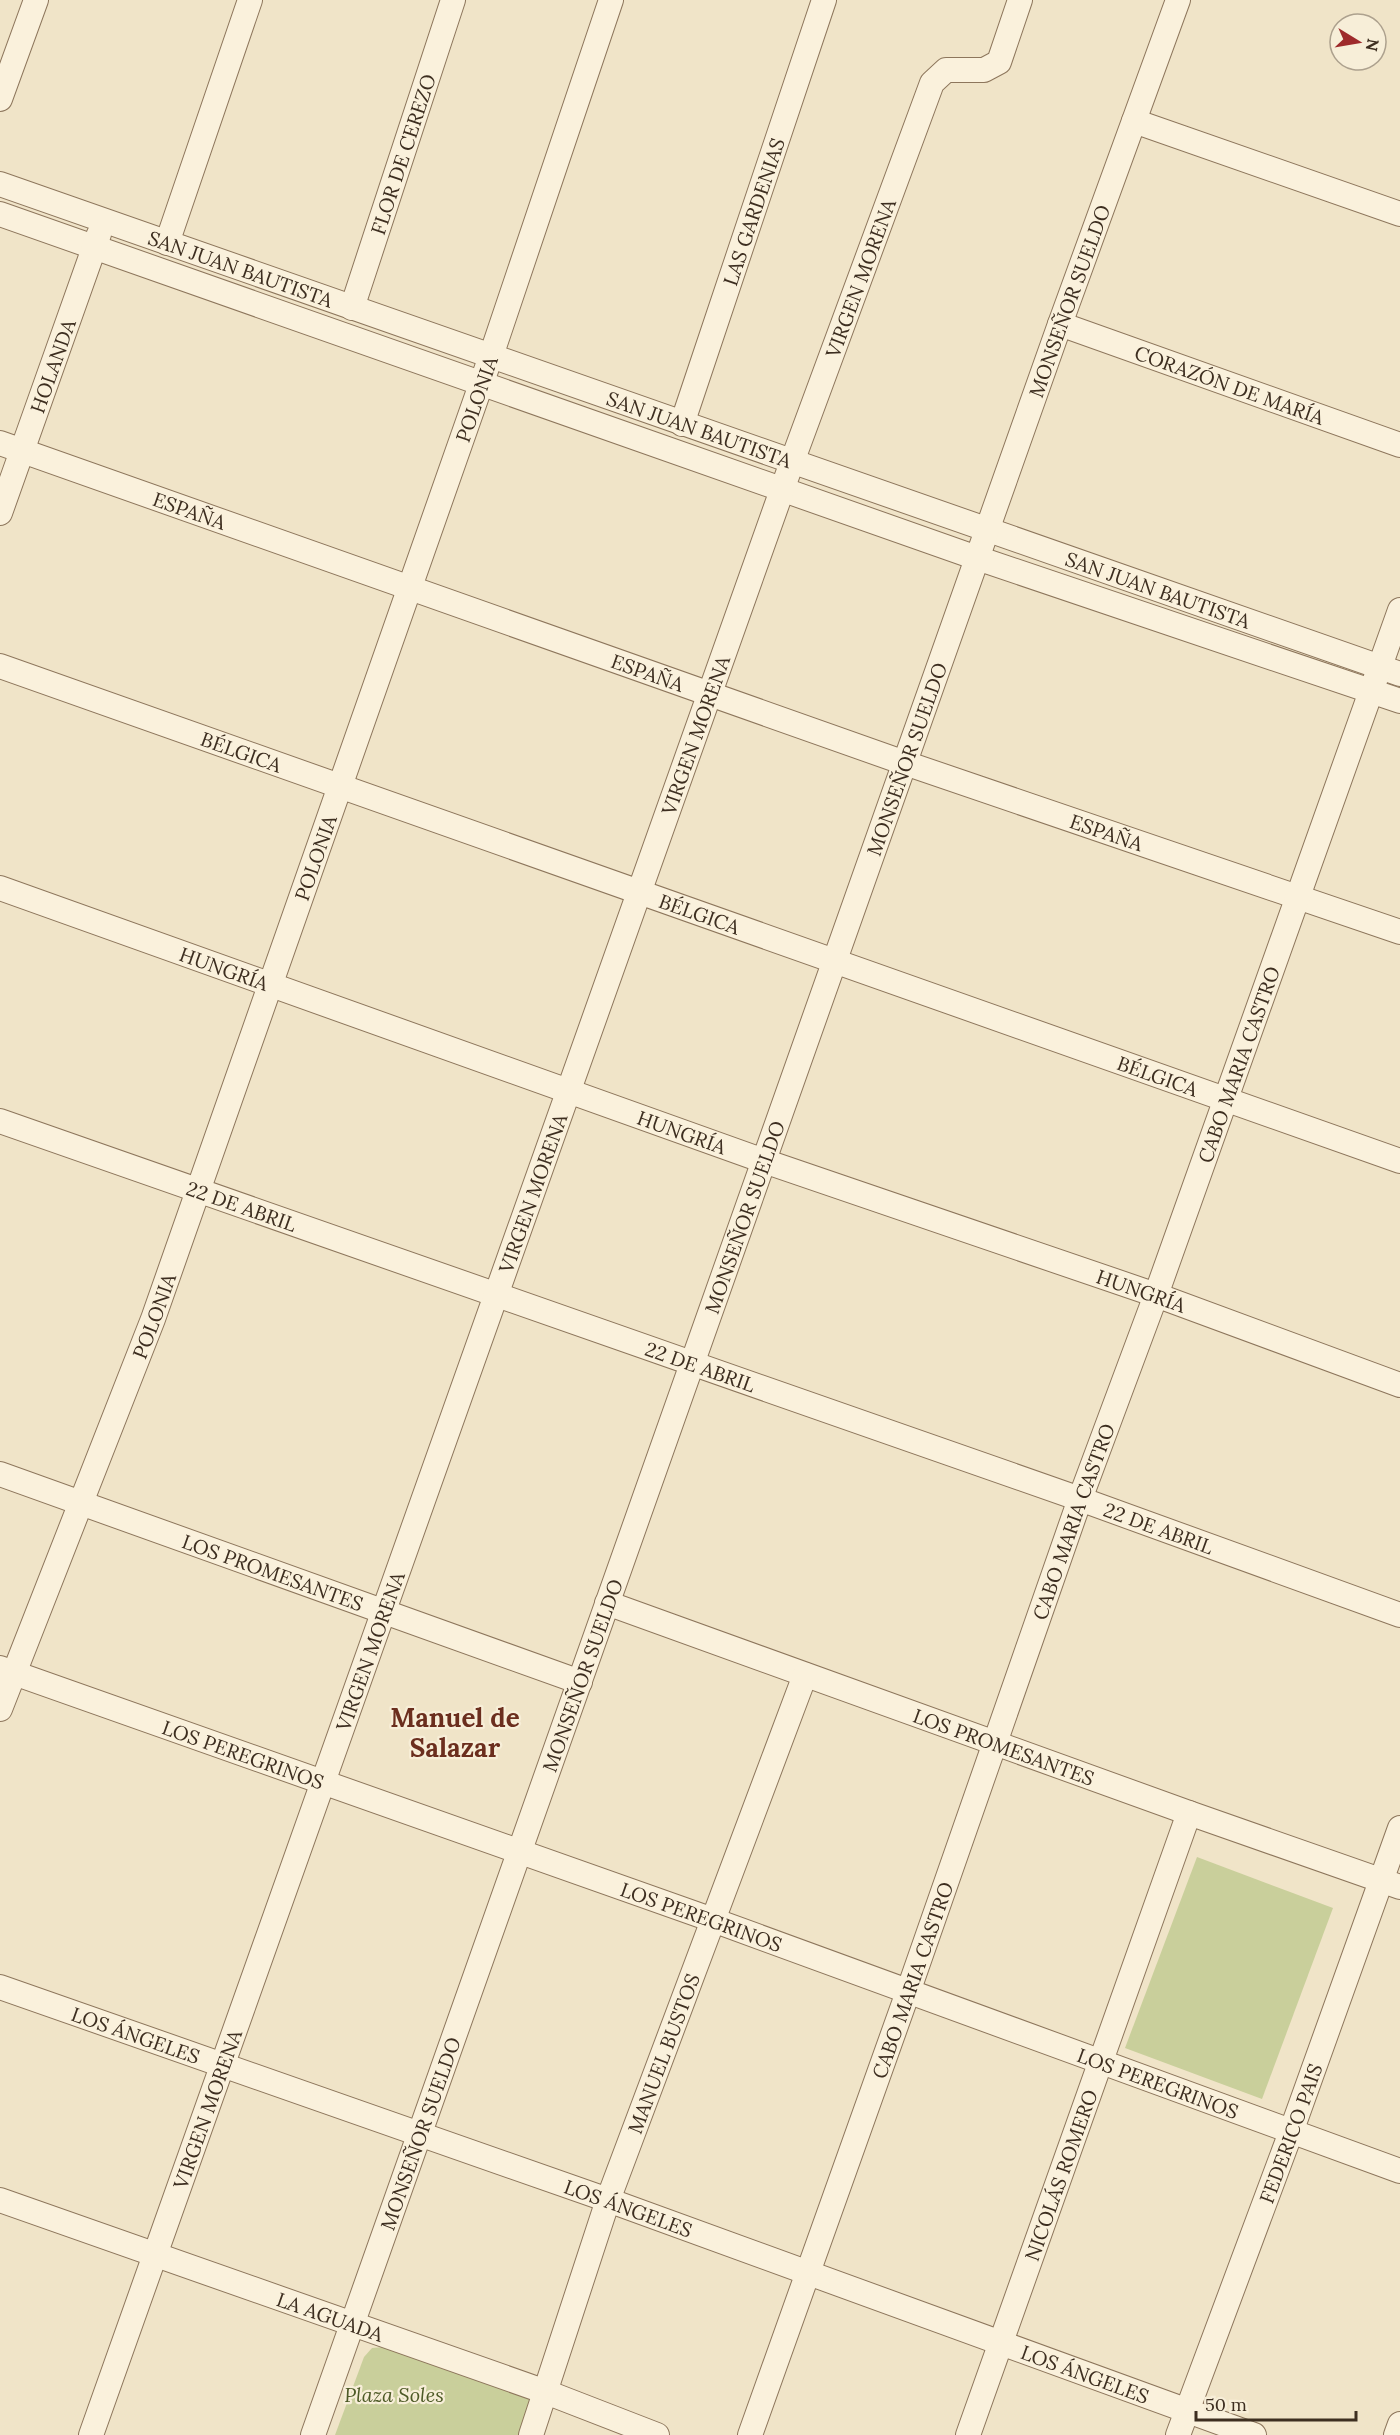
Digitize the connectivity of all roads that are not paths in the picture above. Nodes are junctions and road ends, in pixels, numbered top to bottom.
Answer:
1 (36, 0) edge
2 (250, 0) edge
3 (453, 0) edge
4 (611, 0) edge
5 (824, 0) edge
6 (1020, 0) edge
7 (1178, 0) edge
8 (0, 99) edge
9 (1134, 121) junction
10 (0, 184) edge
11 (0, 214) edge
12 (1400, 214) edge
13 (104, 220) junction
14 (167, 243) junction
15 (95, 247) junction
16 (352, 308) junction
17 (1060, 324) junction
18 (491, 356) junction
19 (481, 383) junction
20 (682, 424) junction
21 (1400, 445) edge
22 (11, 447) edge
23 (792, 462) junction
24 (783, 489) junction
25 (0, 513) edge
26 (987, 531) junction
27 (977, 558) junction
28 (409, 588) junction
29 (1400, 610) edge
30 (0, 666) edge
31 (1390, 670) edge
32 (1372, 691) junction
33 (710, 694) junction
34 (1400, 701) edge
35 (905, 763) junction
36 (340, 786) junction
37 (0, 888) edge
38 (639, 893) junction
39 (1299, 897) junction
40 (1400, 932) edge
41 (834, 962) junction
42 (270, 985) junction
43 (569, 1091) junction
44 (1226, 1099) junction
45 (0, 1121) edge
46 (764, 1161) junction
47 (1400, 1161) edge
48 (198, 1190) junction
49 (1156, 1294) junction
50 (496, 1295) junction
51 (692, 1364) junction
52 (1400, 1385) edge
53 (0, 1474) edge
54 (1080, 1499) junction
55 (81, 1503) junction
56 (607, 1603) junction
57 (384, 1611) junction
58 (1400, 1615) edge
59 (7, 1670) edge
60 (805, 1675) junction
61 (580, 1682) junction
62 (0, 1709) edge
63 (996, 1743) junction
64 (323, 1783) junction
65 (1189, 1813) junction
66 (1400, 1828) edge
67 (519, 1853) junction
68 (1391, 1883) edge
69 (713, 1920) junction
70 (0, 1988) edge
71 (908, 1992) junction
72 (1101, 2061) junction
73 (223, 2066) junction
74 (1292, 2132) junction
75 (419, 2135) junction
76 (1400, 2171) edge
77 (0, 2200) edge
78 (608, 2200) junction
79 (155, 2255) junction
80 (808, 2273) junction
81 (352, 2325) junction
82 (1000, 2343) junction
83 (546, 2392) junction
84 (1187, 2411) junction
85 (1400, 2424) edge
86 (91, 2435) edge
87 (313, 2435) edge
88 (531, 2435) edge
89 (657, 2435) edge
90 (750, 2435) edge
91 (968, 2435) edge
92 (1178, 2435) edge
93 (1254, 2435) edge
94 (1396, 2435) edge

1 - 8 street
2 - 14 street
3 - 16 street, FLOR DE CEREZO
4 - 18 street, POLONIA
5 - 20 street, LAS GARDENIAS
6 - 23 street, VIRGEN MORENA
7 - 9 street, MONSEÑOR SUELDO
9 - 12 street
9 - 17 street, MONSEÑOR SUELDO
10 - 13 street, SAN JUAN BAUTISTA
11 - 15 street, SAN JUAN BAUTISTA
13 - 14 street, SAN JUAN BAUTISTA
13 - 15 street, HOLANDA
14 - 16 street, SAN JUAN BAUTISTA
15 - 19 street, SAN JUAN BAUTISTA
15 - 22 street, HOLANDA
16 - 18 street, SAN JUAN BAUTISTA
17 - 21 street, CORAZÓN DE MARÍA
17 - 26 street, MONSEÑOR SUELDO
18 - 19 street, POLONIA
18 - 20 street, SAN JUAN BAUTISTA
19 - 24 street, SAN JUAN BAUTISTA
19 - 28 street, POLONIA
20 - 23 street, SAN JUAN BAUTISTA
22 - 25 street, HOLANDA
22 - 28 street, ESPAÑA
23 - 24 street, VIRGEN MORENA
23 - 26 street, SAN JUAN BAUTISTA
24 - 27 street, SAN JUAN BAUTISTA
24 - 33 street, VIRGEN MORENA
26 - 27 street, MONSEÑOR SUELDO
26 - 31 street, SAN JUAN BAUTISTA
27 - 32 street, SAN JUAN BAUTISTA
27 - 35 street, MONSEÑOR SUELDO
28 - 33 street, ESPAÑA
28 - 36 street, POLONIA
29 - 31 street, CABO MARIA CASTRO
30 - 36 street, BÉLGICA
31 - 32 street, CABO MARIA CASTRO
32 - 34 street, SAN JUAN BAUTISTA
32 - 39 street, CABO MARIA CASTRO
33 - 35 street, ESPAÑA
33 - 38 street, VIRGEN MORENA
35 - 39 street, ESPAÑA
35 - 41 street, MONSEÑOR SUELDO
36 - 38 street, BÉLGICA
36 - 42 street, POLONIA
37 - 42 street, HUNGRÍA
38 - 41 street, BÉLGICA
38 - 43 street, VIRGEN MORENA
39 - 40 street, ESPAÑA
39 - 44 street, CABO MARIA CASTRO
41 - 44 street, BÉLGICA
41 - 46 street, MONSEÑOR SUELDO
42 - 43 street, HUNGRÍA
42 - 48 street, POLONIA
43 - 46 street, HUNGRÍA
43 - 50 street, VIRGEN MORENA
44 - 47 street, BÉLGICA
44 - 49 street, CABO MARIA CASTRO
45 - 48 street, 22 DE ABRIL
46 - 49 street, HUNGRÍA
46 - 51 street, MONSEÑOR SUELDO
48 - 50 street, 22 DE ABRIL
48 - 55 street, POLONIA
49 - 52 street, HUNGRÍA
49 - 54 street, CABO MARIA CASTRO
50 - 51 street, 22 DE ABRIL
50 - 57 street, VIRGEN MORENA
51 - 54 street, 22 DE ABRIL
51 - 56 street, MONSEÑOR SUELDO
53 - 55 street, LOS PROMESANTES
54 - 58 street, 22 DE ABRIL
54 - 63 street, CABO MARIA CASTRO
55 - 57 street, LOS PROMESANTES
55 - 59 street, POLONIA
56 - 60 street, LOS PROMESANTES
56 - 61 street, MONSEÑOR SUELDO
57 - 61 street, LOS PROMESANTES
57 - 64 street, VIRGEN MORENA
59 - 62 street, POLONIA
59 - 64 street, LOS PEREGRINOS
60 - 63 street, LOS PROMESANTES
60 - 69 street, MANUEL BUSTOS
61 - 67 street, MONSEÑOR SUELDO
63 - 65 street, LOS PROMESANTES
63 - 71 street, CABO MARIA CASTRO
64 - 67 street, LOS PEREGRINOS
64 - 73 street, VIRGEN MORENA
65 - 68 street, LOS PROMESANTES
65 - 72 street, NICOLÁS ROMERO
66 - 68 street, FEDERICO PAIS
67 - 69 street, LOS PEREGRINOS
67 - 75 street, MONSEÑOR SUELDO
68 - 74 street, FEDERICO PAIS
69 - 71 street, LOS PEREGRINOS
69 - 78 street, MANUEL BUSTOS
70 - 73 street, LOS ÁNGELES
71 - 72 street, LOS PEREGRINOS
71 - 80 street, CABO MARIA CASTRO
72 - 74 street, LOS PEREGRINOS
72 - 82 street, NICOLÁS ROMERO
73 - 75 street, LOS ÁNGELES
73 - 79 street, VIRGEN MORENA
74 - 76 street, LOS PEREGRINOS
74 - 84 street, FEDERICO PAIS
75 - 78 street, LOS ÁNGELES
75 - 81 street, MONSEÑOR SUELDO
77 - 79 street, LA AGUADA
78 - 80 street, LOS ÁNGELES
78 - 83 street, MANUEL BUSTOS
79 - 81 street, LA AGUADA
79 - 86 street, VIRGEN MORENA
80 - 82 street, LOS ÁNGELES
80 - 90 street, CABO MARIA CASTRO
81 - 83 street, LA AGUADA
81 - 87 street, MONSEÑOR SUELDO
82 - 84 street, LOS ÁNGELES
82 - 91 street, NICOLÁS ROMERO
83 - 88 street, MANUEL BUSTOS
83 - 89 street, LA AGUADA
84 - 92 street, FEDERICO PAIS
84 - 93 street, LOS ÁNGELES
85 - 94 street

